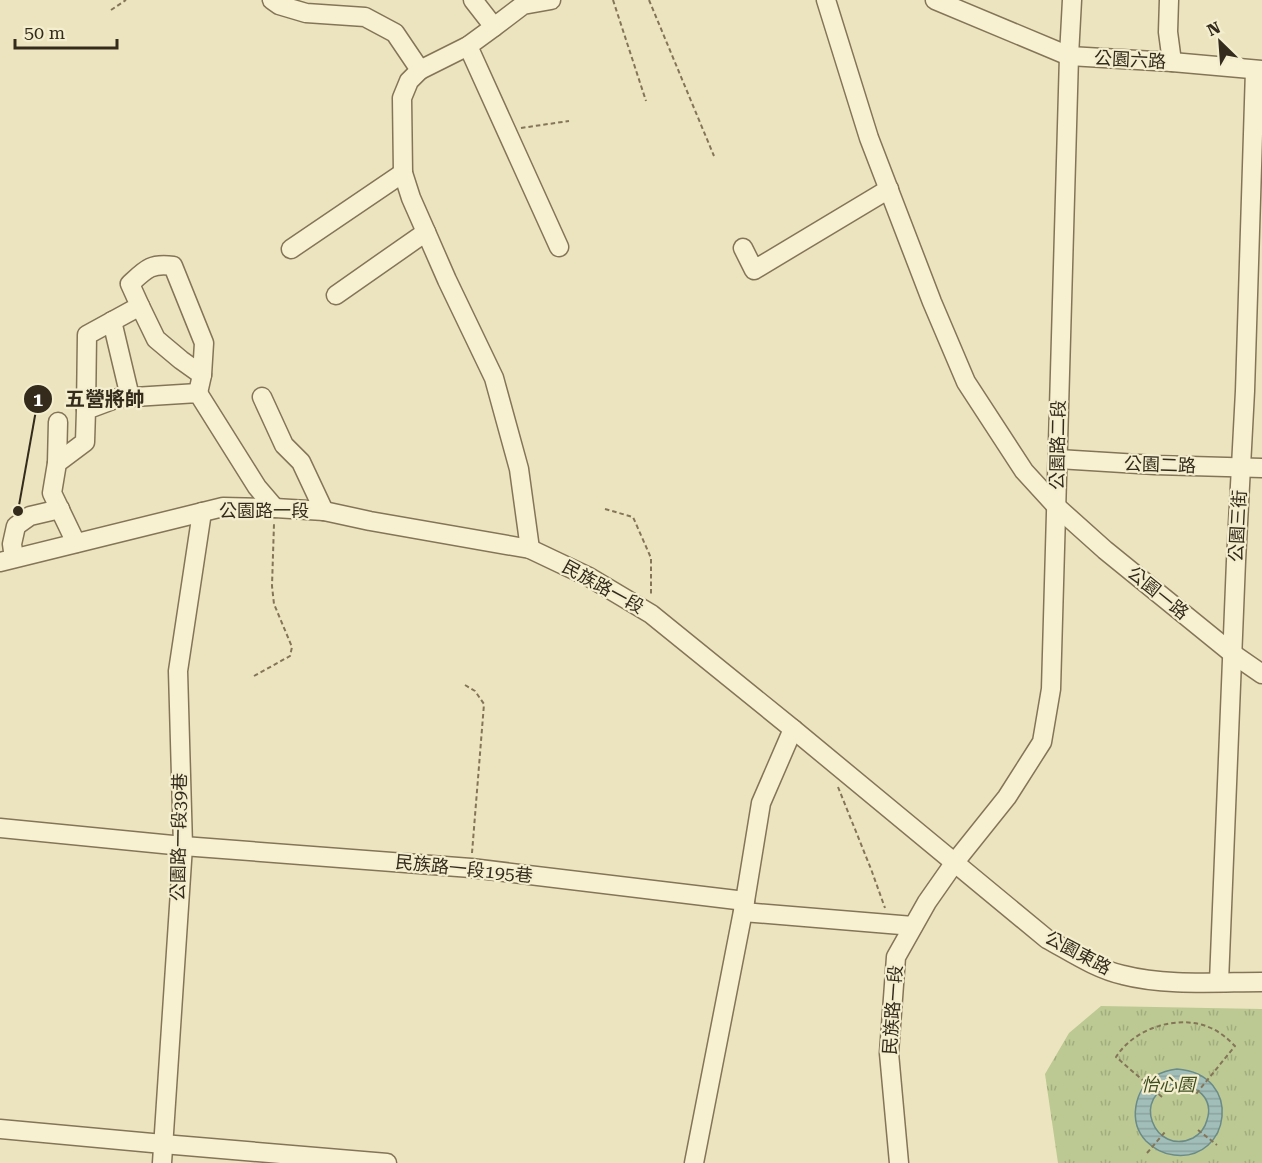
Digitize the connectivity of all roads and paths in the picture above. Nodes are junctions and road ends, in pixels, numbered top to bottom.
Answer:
1 (126, 0) edge
2 (272, 0) edge
3 (473, 0) edge
4 (551, 0) edge
5 (613, 0) edge
6 (649, 0) edge
7 (826, 0) edge
8 (935, 0) edge
9 (1072, 0) edge
10 (1169, 0) edge
11 (111, 10) dead end
12 (494, 27) junction
13 (468, 46) junction
14 (1069, 56) junction
15 (1172, 62) junction
16 (420, 70) junction
17 (1259, 70) edge
18 (646, 101) dead end
19 (569, 122) dead end
20 (506, 130) junction
21 (714, 156) dead end
22 (403, 173) junction
23 (889, 189) junction
24 (426, 232) junction
25 (559, 247) dead end
26 (743, 248) dead end
27 (291, 249) dead end
28 (336, 296) dead end
29 (140, 306) junction
30 (112, 321) junction
31 (202, 375) junction
32 (198, 393) junction
33 (130, 397) junction
34 (262, 397) dead end
35 (86, 410) junction
36 (58, 422) dead end
37 (1058, 459) junction
38 (57, 463) junction
39 (1240, 468) junction
40 (1262, 468) edge
41 (1057, 507) junction
42 (275, 508) junction
43 (60, 509) junction
44 (605, 509) dead end
45 (324, 511) junction
46 (202, 512) junction
47 (76, 543) junction
48 (530, 549) junction
49 (7, 560) edge
50 (651, 614) junction
51 (1233, 654) junction
52 (1262, 674) edge
53 (254, 676) dead end
54 (465, 685) dead end
55 (793, 729) junction
56 (837, 785) dead end
57 (0, 828) edge
58 (183, 846) junction
59 (955, 862) junction
60 (471, 868) junction
61 (744, 907) junction
62 (891, 924) junction
63 (913, 926) junction
64 (1219, 982) junction
65 (1262, 982) edge
66 (1196, 1094) dead end
67 (1162, 1097) dead end
68 (0, 1129) edge
69 (1198, 1130) dead end
70 (1165, 1131) dead end
71 (163, 1144) junction
72 (1217, 1145) dead end
73 (1147, 1153) dead end
74 (162, 1163) edge
75 (387, 1163) edge
76 (694, 1163) edge
77 (899, 1163) edge

1 - 11 path
2 - 16 street
3 - 12 street
4 - 12 street
5 - 18 path
6 - 21 path
7 - 23 street, 公園一路
8 - 14 street, 公園六路
9 - 14 street, 公園路二段
10 - 15 street
12 - 13 street
13 - 16 street
13 - 20 street
14 - 15 street, 公園六路
14 - 37 street, 公園路二段
15 - 17 street, 公園六路
16 - 22 street
17 - 39 street, 公園三街
19 - 20 path
20 - 25 street
22 - 24 street
22 - 27 street
23 - 26 street
23 - 41 street, 公園一路
24 - 28 street
24 - 48 street
29 - 30 street
29 - 31 street
29 - 31 street
30 - 33 street
30 - 35 street
31 - 32 street
32 - 33 street
32 - 42 street
33 - 35 street
34 - 45 street
35 - 38 street
36 - 38 street
37 - 39 street, 公園二路
37 - 41 street, 公園路二段
38 - 43 street
39 - 40 street, 公園二路
39 - 51 street, 公園三街
41 - 51 street, 公園一路
41 - 59 street, 公園路二段
42 - 45 street, 公園路一段
42 - 46 street, 公園路一段
42 - 53 path
43 - 47 street
43 - 49 street
44 - 50 path
45 - 48 street, 公園路一段
46 - 47 street, 公園路一段
46 - 58 street, 公園路一段39巷
47 - 49 street, 公園路一段
48 - 50 street, 民族路一段
50 - 55 street, 民族路一段
51 - 52 street, 公園一路
51 - 64 street, 公園三街
54 - 60 path
55 - 59 street, 民族路一段
55 - 61 street
56 - 62 path
57 - 58 street, 民族路一段195巷
58 - 60 street, 民族路一段195巷
58 - 71 street, 公園路一段39巷
59 - 63 street, 民族路一段
59 - 64 street, 公園東路
60 - 61 street, 民族路一段195巷
61 - 62 street, 民族路一段195巷
61 - 76 street
62 - 63 street, 民族路一段195巷
63 - 77 street, 民族路一段
64 - 65 street, 公園東路
66 - 67 path
68 - 71 street
69 - 72 path
70 - 73 path
71 - 74 street, 公園路一段39巷
71 - 75 street

